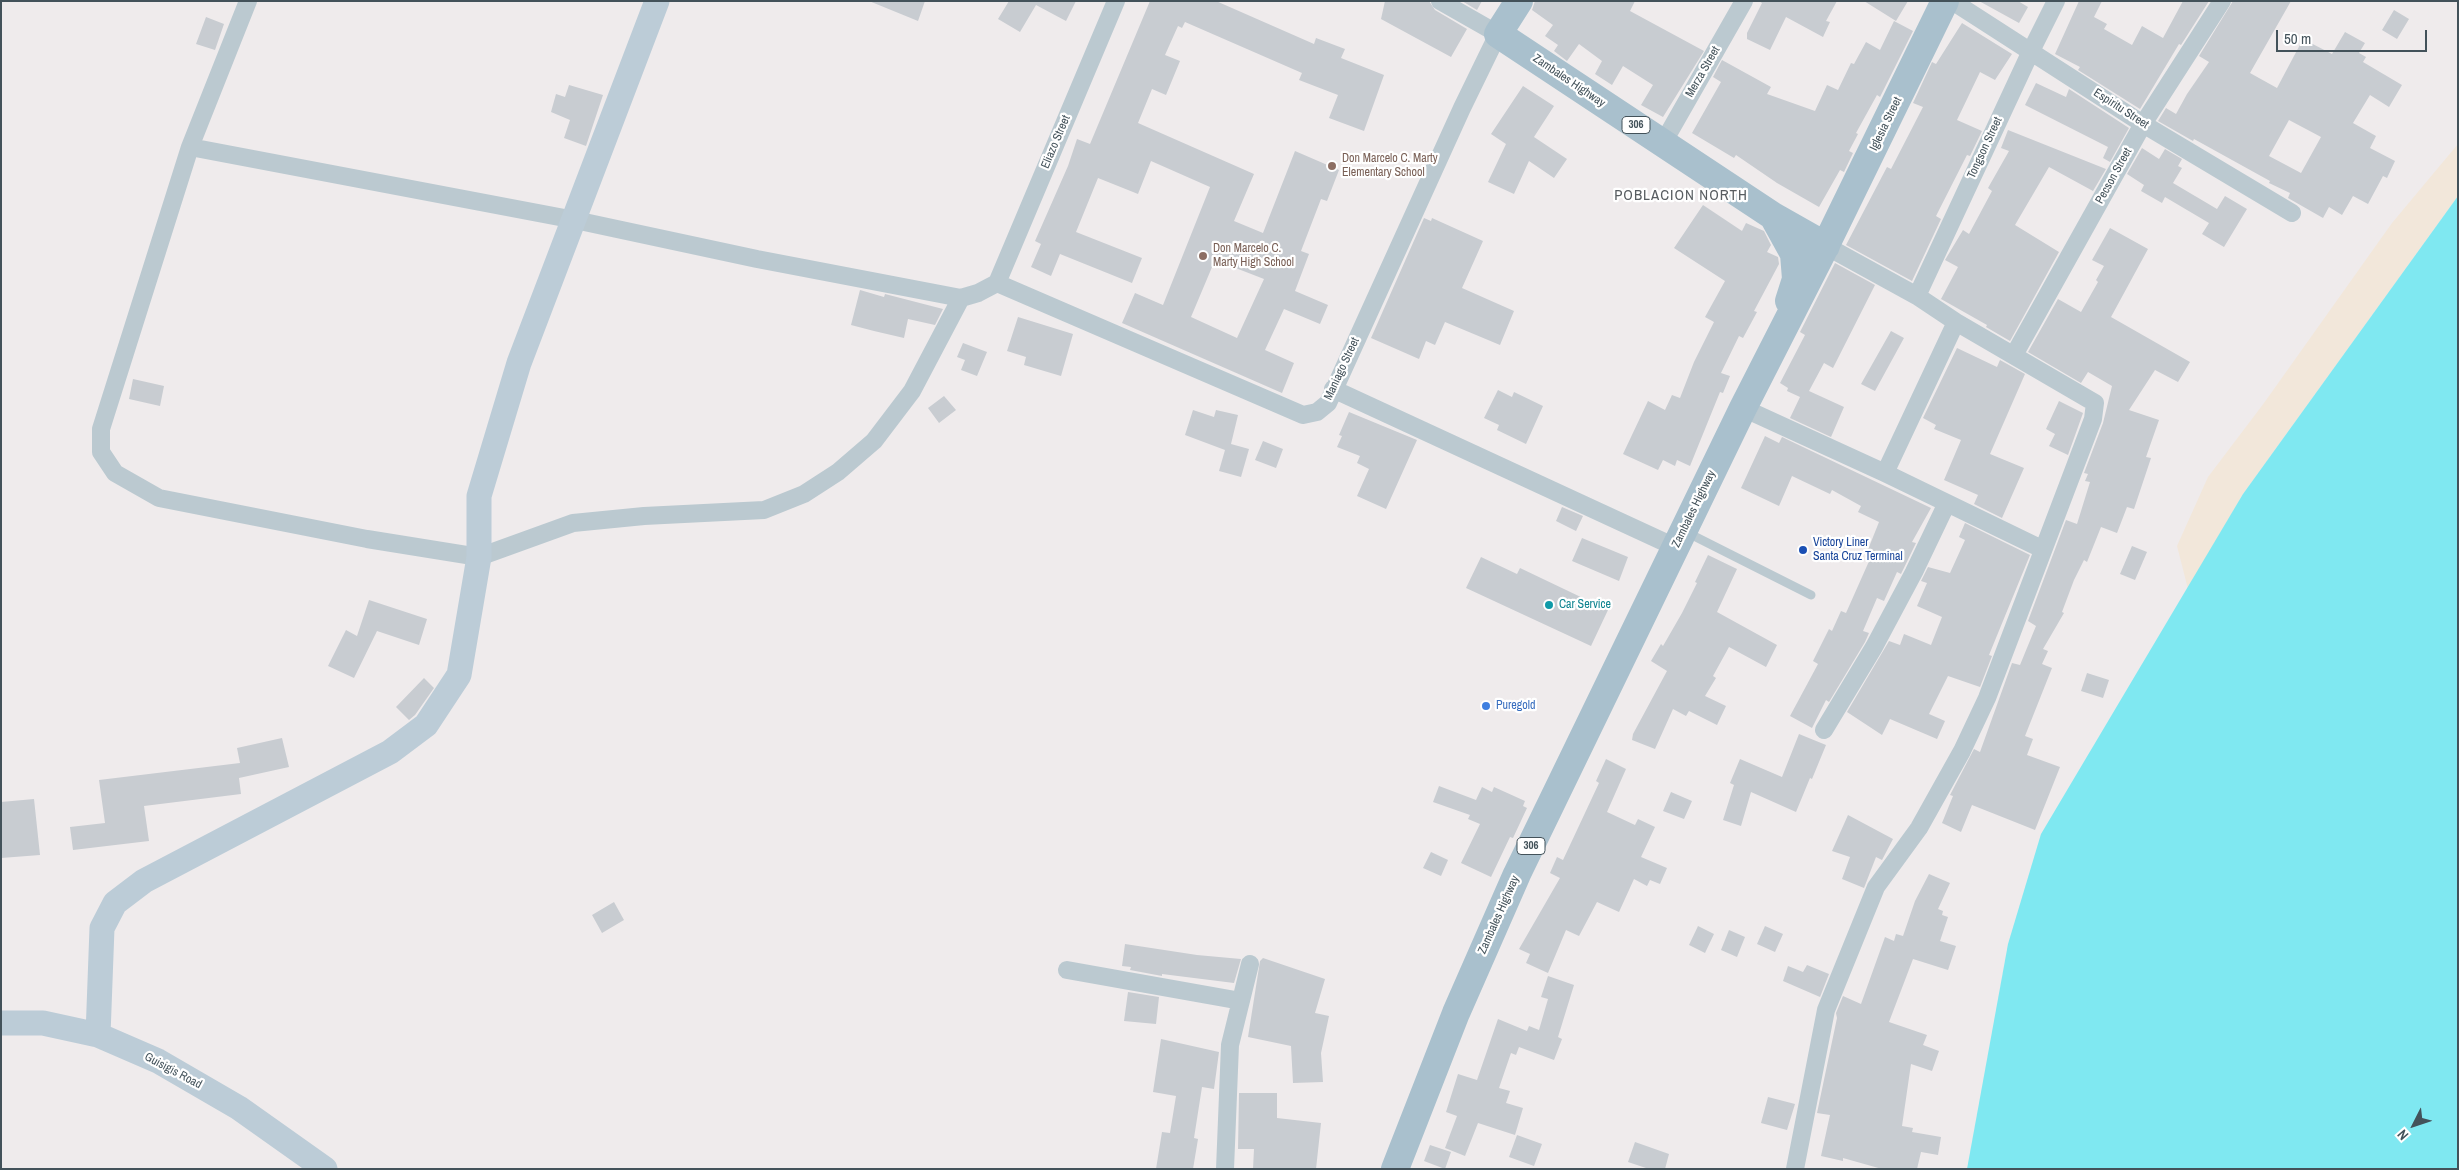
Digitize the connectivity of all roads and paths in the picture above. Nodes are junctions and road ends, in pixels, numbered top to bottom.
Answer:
1 (248, 1) edge
2 (657, 1) edge
3 (1116, 1) edge
4 (1440, 1) edge
5 (1519, 1) edge
6 (1744, 1) edge
7 (1945, 1) edge
8 (1952, 1) edge
9 (2056, 1) edge
10 (2222, 1) edge
11 (1498, 34) junction
12 (2030, 51) junction
13 (2143, 124) junction
14 (1663, 144) junction
15 (190, 147) junction
16 (2292, 213) dead end
17 (1774, 216) junction
18 (575, 220) junction
19 (1826, 246) junction
20 (997, 283) junction
21 (1917, 296) junction
22 (961, 298) junction
23 (1956, 322) junction
24 (1782, 329) junction
25 (2014, 355) junction
26 (1333, 389) junction
27 (1742, 408) junction
28 (1885, 472) junction
29 (1947, 504) junction
30 (1679, 539) junction
31 (2042, 549) junction
32 (479, 557) junction
33 (1811, 595) dead end
34 (1824, 730) dead end
35 (1250, 964) dead end
36 (1067, 970) dead end
37 (1241, 1000) junction
38 (1, 1023) edge
39 (98, 1035) junction
40 (325, 1169) edge
41 (1225, 1169) edge
42 (1395, 1169) edge
43 (1795, 1169) edge

1 - 15 street
2 - 18 street
3 - 20 street, Eliazo Street
4 - 11 street
5 - 11 main road
6 - 14 street, Merza Street
7 - 19 main road, Iglesia Street / 306
8 - 12 street, Espiritu Street
9 - 12 street, Tongson Street
10 - 13 street, Pecson Street
11 - 14 main road, Zambales Highway / 306
11 - 26 street, Maniago Street
12 - 13 street, Espiritu Street
12 - 21 street, Tongson Street
13 - 16 street, Espiritu Street
13 - 25 street, Pecson Street
14 - 17 main road, Zambales Highway / 306
15 - 18 street
15 - 32 street
17 - 19 main road, Zambales Highway / 306
17 - 24 main road, 306
18 - 22 street
18 - 32 street
19 - 21 street
19 - 24 main road, Zambales Highway / 306
20 - 22 street
20 - 26 street, Maniago Street
21 - 23 street
22 - 32 street
23 - 25 street
23 - 28 street
24 - 27 main road, Zambales Highway / 306
25 - 31 street
26 - 30 street
27 - 28 street
27 - 30 main road, Zambales Highway / 306
28 - 29 street
29 - 31 street
29 - 34 street
30 - 33 lane
30 - 42 main road, Zambales Highway / 306
31 - 43 street
32 - 39 street
35 - 37 street
36 - 37 street
37 - 41 street
38 - 39 street, Guisigis Road
39 - 40 street, Guisigis Road

